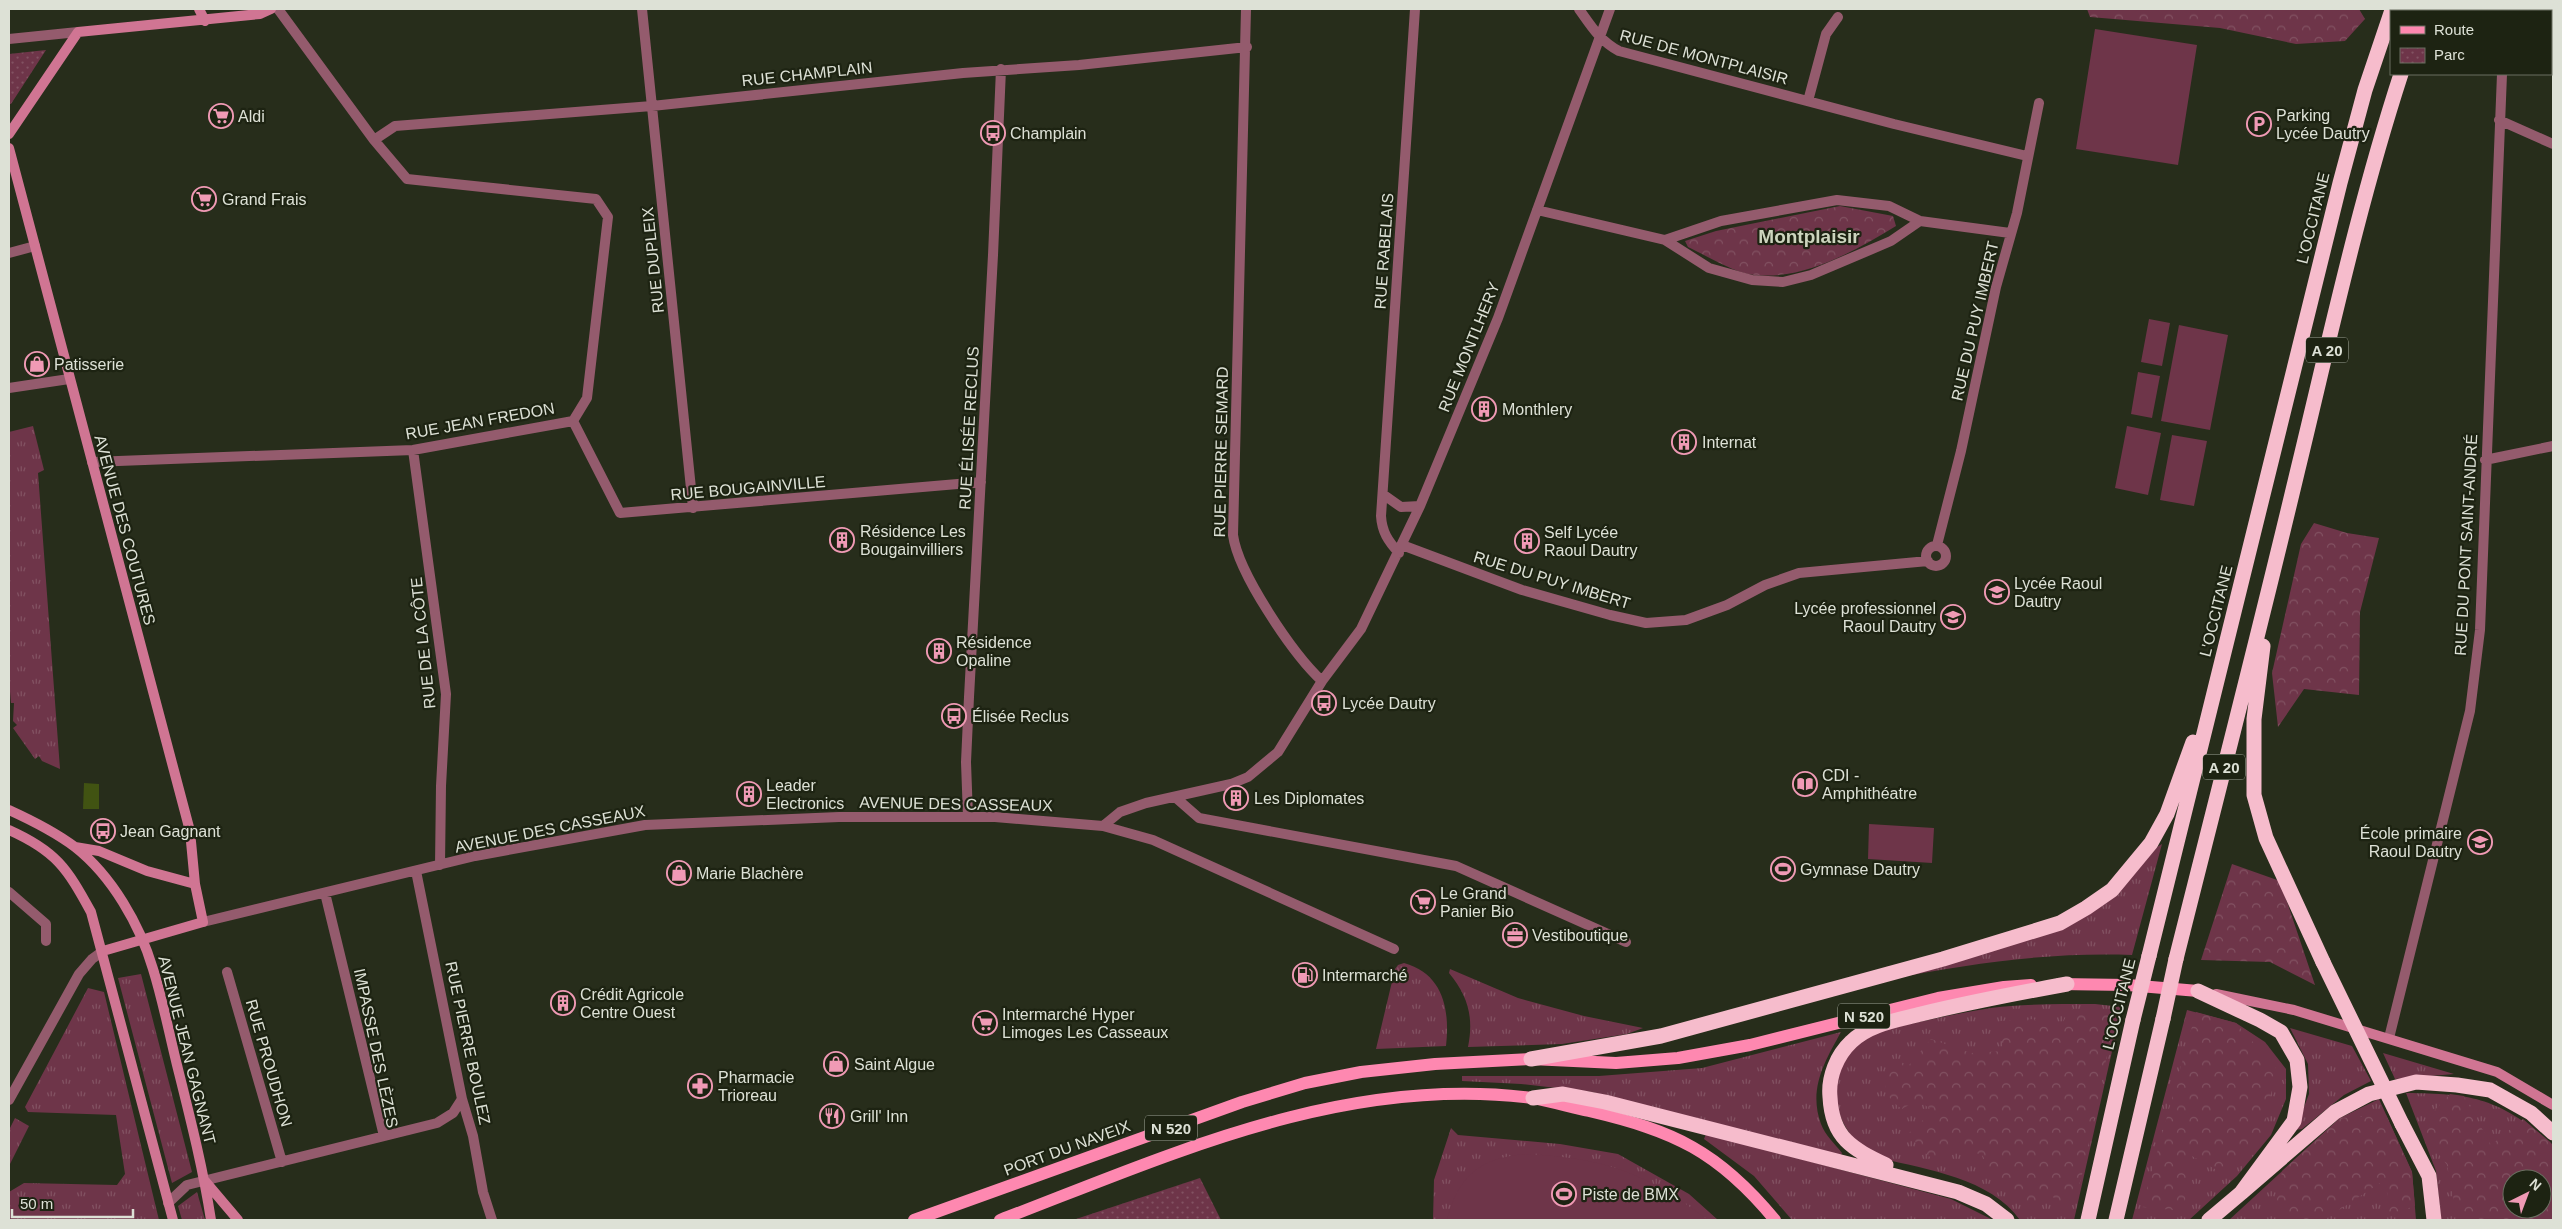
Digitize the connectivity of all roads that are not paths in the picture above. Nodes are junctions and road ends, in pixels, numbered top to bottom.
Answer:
1 (199, 9) edge
2 (271, 9) edge
3 (278, 9) edge
4 (642, 9) edge
5 (1246, 9) edge
6 (1415, 9) edge
7 (1579, 9) edge
8 (1610, 9) edge
9 (2390, 14) edge
10 (1838, 18) dead end
11 (205, 21) junction
12 (78, 32) junction
13 (1598, 37) junction
14 (9, 39) edge
15 (1247, 47) junction
16 (1001, 69) junction
17 (2401, 75) edge
18 (2502, 75) edge
19 (1808, 101) junction
20 (2039, 103) dead end
21 (652, 106) junction
22 (2499, 120) junction
23 (9, 135) edge
24 (374, 140) junction
25 (2553, 144) edge
26 (9, 148) edge
27 (2027, 156) junction
28 (1537, 210) junction
29 (1920, 221) junction
30 (2010, 233) junction
31 (1665, 240) junction
32 (35, 246) junction
33 (9, 253) edge
34 (69, 379) junction
35 (9, 388) edge
36 (573, 421) junction
37 (2553, 446) edge
38 (413, 450) junction
39 (2485, 460) junction
40 (92, 462) junction
41 (981, 482) junction
42 (1384, 495) junction
43 (1420, 506) junction
44 (693, 508) junction
45 (1937, 545) junction
46 (1401, 549) junction
47 (1928, 561) junction
48 (2273, 576) junction
49 (2222, 658) junction
50 (1322, 680) junction
51 (1175, 797) junction
52 (9, 810) edge
53 (968, 817) junction
54 (1103, 826) junction
55 (9, 830) edge
56 (75, 847) junction
57 (440, 865) junction
58 (416, 871) junction
59 (195, 884) junction
60 (9, 892) edge
61 (325, 893) junction
62 (203, 922) junction
63 (46, 941) dead end
64 (142, 941) junction
65 (1626, 942) dead end
66 (1394, 949) dead end
67 (103, 951) junction
68 (227, 972) dead end
69 (2067, 984) junction
70 (2198, 991) junction
71 (2389, 1038) junction
72 (1531, 1059) junction
73 (462, 1098) junction
74 (1533, 1098) junction
75 (9, 1100) edge
76 (2553, 1104) edge
77 (2553, 1133) edge
78 (384, 1136) junction
79 (282, 1162) junction
80 (205, 1180) junction
81 (1917, 1181) junction
82 (2241, 1193) junction
83 (168, 1203) junction
84 (173, 1220) edge
85 (211, 1220) edge
86 (238, 1220) edge
87 (492, 1220) edge
88 (914, 1220) edge
89 (1000, 1220) edge
90 (1775, 1220) edge
91 (2007, 1220) edge
92 (2088, 1220) edge
93 (2116, 1220) edge
94 (2209, 1220) edge
95 (2434, 1220) edge

1 - 11 street
2 - 11 street
3 - 24 street
4 - 21 street, RUE DUPLEIX
5 - 15 street, RUE PIERRE SEMARD
6 - 42 street, RUE RABELAIS
7 - 13 street, RUE DE MONTPLAISIR
8 - 13 street, RUE MONTLHERY
9 - 49 highway, L'OCCITANE / A 20
10 - 19 street
11 - 12 street
12 - 14 street
12 - 23 street
13 - 19 street, RUE DE MONTPLAISIR
13 - 28 street, RUE MONTLHERY
15 - 16 street, RUE CHAMPLAIN
15 - 50 street, RUE PIERRE SEMARD
16 - 21 street, RUE CHAMPLAIN
16 - 41 street, RUE ÉLISÉE RECLUS
17 - 48 highway, A 20
18 - 22 street, RUE DU PONT SAINT-ANDRÉ
19 - 27 street, RUE DE MONTPLAISIR
20 - 27 street, RUE DU PUY IMBERT
21 - 24 street, RUE CHAMPLAIN
21 - 44 street, RUE DUPLEIX
22 - 25 street
22 - 39 street, RUE DU PONT SAINT-ANDRÉ
24 - 36 street, RUE JEAN FREDON
26 - 32 street, AVENUE DES COUTURES
27 - 30 street, RUE DU PUY IMBERT
28 - 31 street
28 - 43 street, RUE MONTLHERY
29 - 30 street
29 - 31 street
29 - 31 street
30 - 45 street, RUE DU PUY IMBERT
32 - 33 street
32 - 34 street, AVENUE DES COUTURES
34 - 35 street
34 - 40 street, AVENUE DES COUTURES
36 - 38 street, RUE JEAN FREDON
36 - 44 street, RUE BOUGAINVILLE
37 - 39 street
38 - 40 street, RUE JEAN FREDON
38 - 57 street, RUE DE LA CÔTE
39 - 71 street, RUE DU PONT SAINT-ANDRÉ
40 - 59 street, AVENUE DES COUTURES
41 - 44 street, RUE BOUGAINVILLE
41 - 53 street, RUE ÉLISÉE RECLUS
42 - 43 street
42 - 46 street, RUE RABELAIS
43 - 46 street, RUE MONTLHERY
45 - 47 street
45 - 47 street
46 - 47 street, RUE DU PUY IMBERT
46 - 50 street, RUE MONTLHERY
48 - 93 highway, A 20, bridge
48 - 95 highway, bridge
49 - 72 highway
49 - 92 highway, L'OCCITANE / A 20, bridge
50 - 51 street
51 - 54 street
51 - 65 street
52 - 56 street, AVENUE JEAN GAGNANT
53 - 54 street, AVENUE DES CASSEAUX
53 - 57 street, AVENUE DES CASSEAUX
54 - 66 street, AVENUE DES CASSEAUX
55 - 67 street
56 - 59 street
56 - 64 street, AVENUE JEAN GAGNANT
57 - 58 street, AVENUE DES CASSEAUX
58 - 61 street, AVENUE DES CASSEAUX
58 - 73 street, RUE PIERRE BOULEZ
59 - 62 street, AVENUE DES COUTURES
60 - 63 street
61 - 62 street, AVENUE DES CASSEAUX
61 - 78 street, IMPASSE DES LÈZES
62 - 64 street
64 - 67 street
64 - 80 street, AVENUE JEAN GAGNANT
67 - 75 street
67 - 83 street
68 - 79 street, RUE PROUDHON
69 - 70 main road, N 520
69 - 72 main road, N 520
69 - 81 highway
70 - 71 street
70 - 82 highway
71 - 76 street
72 - 88 main road, PORT DU NAVEIX / N 520
73 - 78 street
73 - 87 street, RUE PIERRE BOULEZ
74 - 81 highway
74 - 89 main road, N 520
74 - 90 main road, N 520
77 - 82 highway
78 - 79 street, IMPASSE DES LÈZES
79 - 80 street, IMPASSE DES LÈZES
80 - 83 street, IMPASSE DES LÈZES
80 - 85 street, AVENUE JEAN GAGNANT
80 - 86 street, AVENUE JEAN GAGNANT
81 - 91 highway
82 - 94 highway
83 - 84 street

